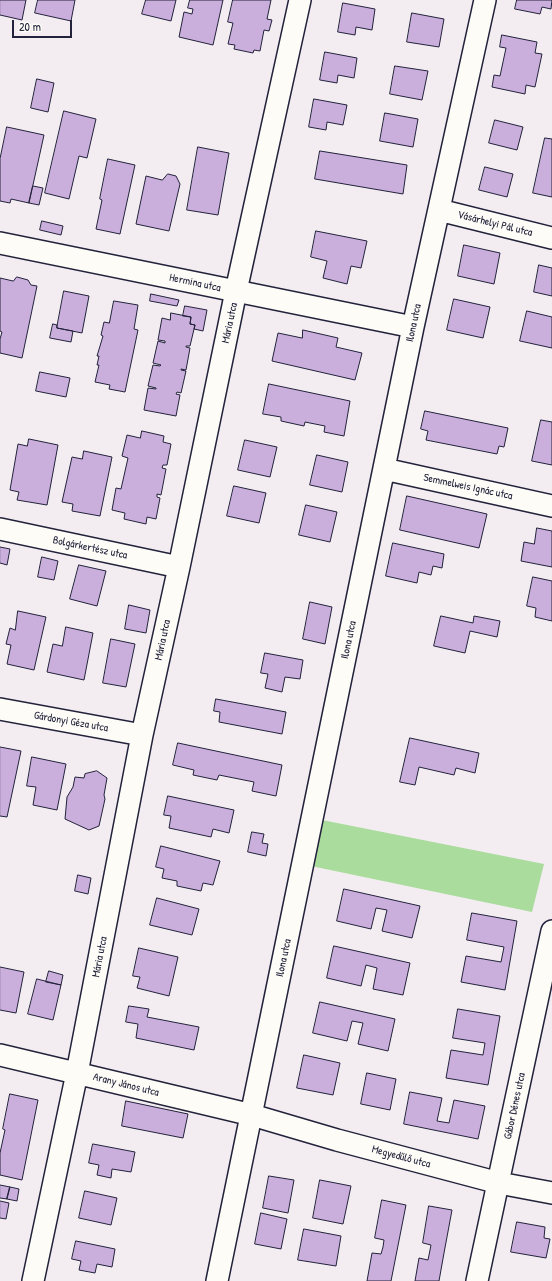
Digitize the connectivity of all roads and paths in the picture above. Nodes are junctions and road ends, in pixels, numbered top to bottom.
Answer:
1 (300, 0) edge
2 (485, 0) edge
3 (439, 210) junction
4 (552, 238) edge
5 (0, 243) edge
6 (236, 291) junction
7 (413, 327) junction
8 (384, 469) junction
9 (552, 506) edge
10 (0, 530) edge
11 (179, 567) junction
12 (0, 709) edge
13 (142, 735) junction
14 (552, 931) edge
15 (0, 1055) edge
16 (77, 1073) junction
17 (252, 1115) junction
18 (499, 1182) junction
19 (552, 1193) edge
20 (33, 1281) edge
21 (217, 1281) edge
22 (477, 1281) edge

1 - 6 street, Mária utca
2 - 3 street, Ilona utca
3 - 4 street, Vásárhelyi Pál utca
3 - 7 street, Ilona utca
5 - 6 street, Hermina utca
6 - 7 street, Hermina utca
6 - 11 street, Mária utca
7 - 8 street, Ilona utca
8 - 9 street, Semmelweis Ignác utca
8 - 17 street, Ilona utca
10 - 11 street, Bolgárkertész utca
11 - 13 street, Mária utca
12 - 13 street, Gárdonyi Géza utca
13 - 16 street, Mária utca
14 - 18 street, Gábor Dénes utca
15 - 16 street, Arany János utca
16 - 17 street, Arany János utca
16 - 20 street, Mária utca
17 - 18 street, Megyedűlő utca
17 - 21 street, Ilona utca
18 - 19 street, Megyedűlő utca
18 - 22 street, Gábor Dénes utca

